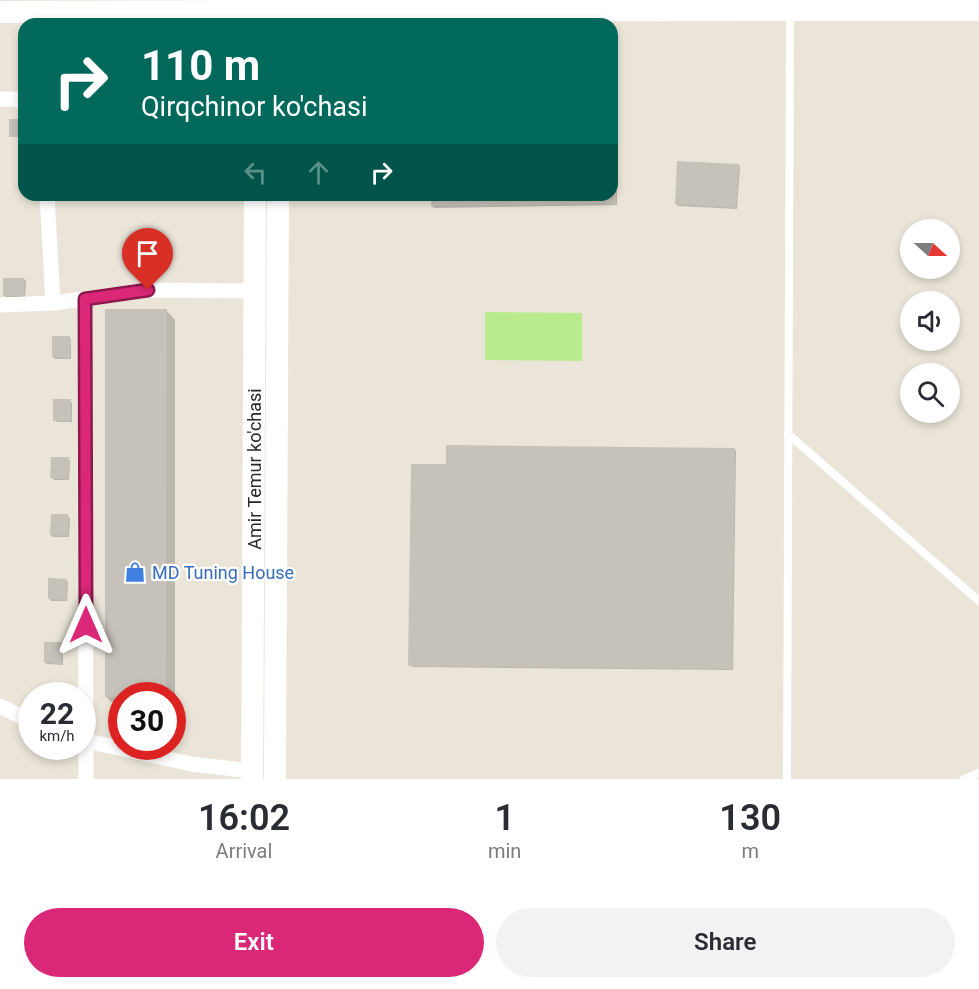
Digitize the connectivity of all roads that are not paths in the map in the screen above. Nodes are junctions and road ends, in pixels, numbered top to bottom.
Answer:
1 (803, 6) edge
2 (979, 10) edge
3 (33, 11) junction
4 (390, 11) junction
5 (0, 12) edge
6 (268, 17) edge
7 (52, 18) edge
8 (374, 18) edge
9 (0, 99) edge
10 (18, 101) edge
11 (47, 201) edge
12 (255, 201) edge
13 (278, 201) edge
14 (255, 291) junction
15 (85, 299) junction
16 (53, 303) junction
17 (0, 305) edge
18 (788, 434) junction
19 (979, 601) edge
20 (85, 682) edge
21 (0, 706) edge
22 (18, 715) edge
23 (96, 743) edge
24 (86, 760) edge
25 (979, 773) edge
26 (252, 775) edge
27 (86, 779) edge
28 (275, 779) edge
29 (787, 779) edge
30 (964, 779) edge

1 - 2 street
1 - 4 street
1 - 18 lane
3 - 5 street
3 - 6 street
3 - 7 street
4 - 6 street
4 - 8 street
9 - 10 street
11 - 16 street
12 - 14 street, Amir Temur ko'chasi
13 - 28 street, Amir Temur ko'chasi
14 - 15 street
14 - 26 street, Amir Temur ko'chasi
15 - 16 street
15 - 20 street
16 - 17 street
18 - 19 lane
18 - 29 lane
21 - 22 street
23 - 26 street
24 - 27 street
25 - 30 lane

